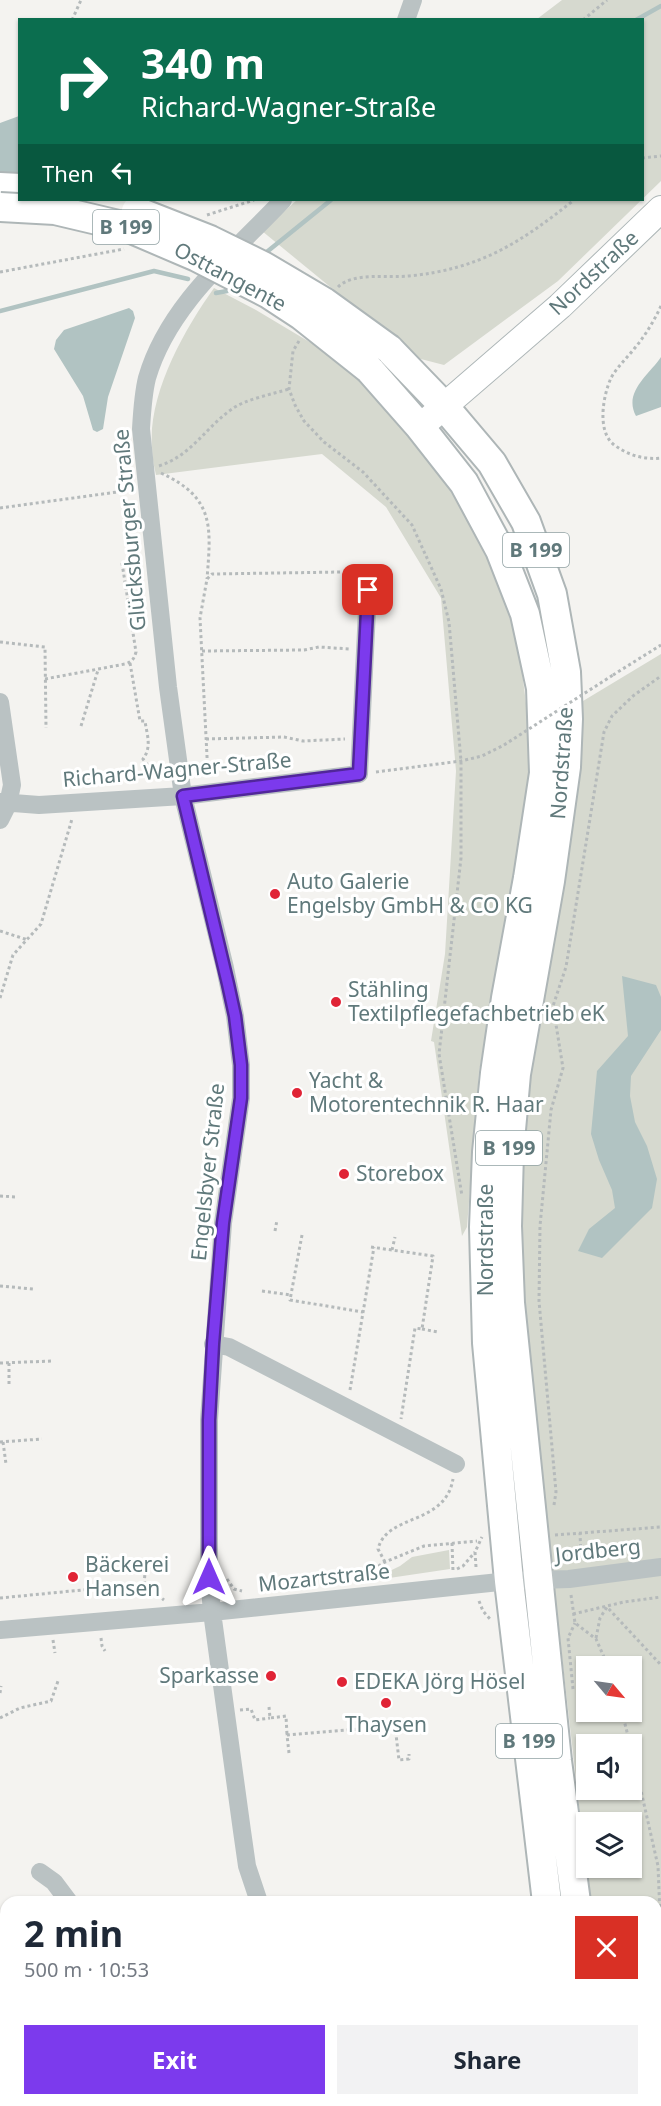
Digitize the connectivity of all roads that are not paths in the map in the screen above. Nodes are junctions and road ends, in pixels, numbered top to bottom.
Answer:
1 (413, 0) edge
2 (407, 18) edge
3 (0, 187) edge
4 (18, 188) edge
5 (100, 201) edge
6 (282, 201) edge
7 (0, 207) edge
8 (661, 209) edge
9 (443, 405) junction
10 (420, 427) junction
11 (368, 590) road end
12 (0, 702) edge
13 (183, 796) junction
14 (3, 809) edge
15 (213, 1344) junction
16 (456, 1464) road end
17 (661, 1567) edge
18 (539, 1580) junction
19 (509, 1581) junction
20 (212, 1612) junction
21 (0, 1630) edge
22 (40, 1872) dead end
23 (64, 1896) edge
24 (256, 1896) edge
25 (546, 1896) edge
26 (575, 1896) edge

1 - 2 street
3 - 4 main road
5 - 9 main road, Osttangente / B 199, bridge
6 - 13 street, Glücksburger Straße
7 - 10 main road, Osttangente / B 199, bridge
8 - 9 main road, Nordstraße
9 - 10 main road, Nordstraße
9 - 18 main road, Nordstraße / B 199
10 - 19 main road, Nordstraße / B 199
11 - 13 street, Richard-Wagner-Straße
12 - 14 street
13 - 14 street, Richard-Wagner-Straße
13 - 15 street, Engelsbyer Straße
15 - 16 street
15 - 20 street, Engelsbyer Straße
17 - 18 street, Jordberg
18 - 19 street, Jordberg
18 - 26 main road, Nordstraße / B 199
19 - 20 street, Mozartstraße
19 - 25 main road, Nordstraße / B 199
20 - 21 street, Mozartstraße
20 - 24 street, Engelsbyer Straße
22 - 23 street

